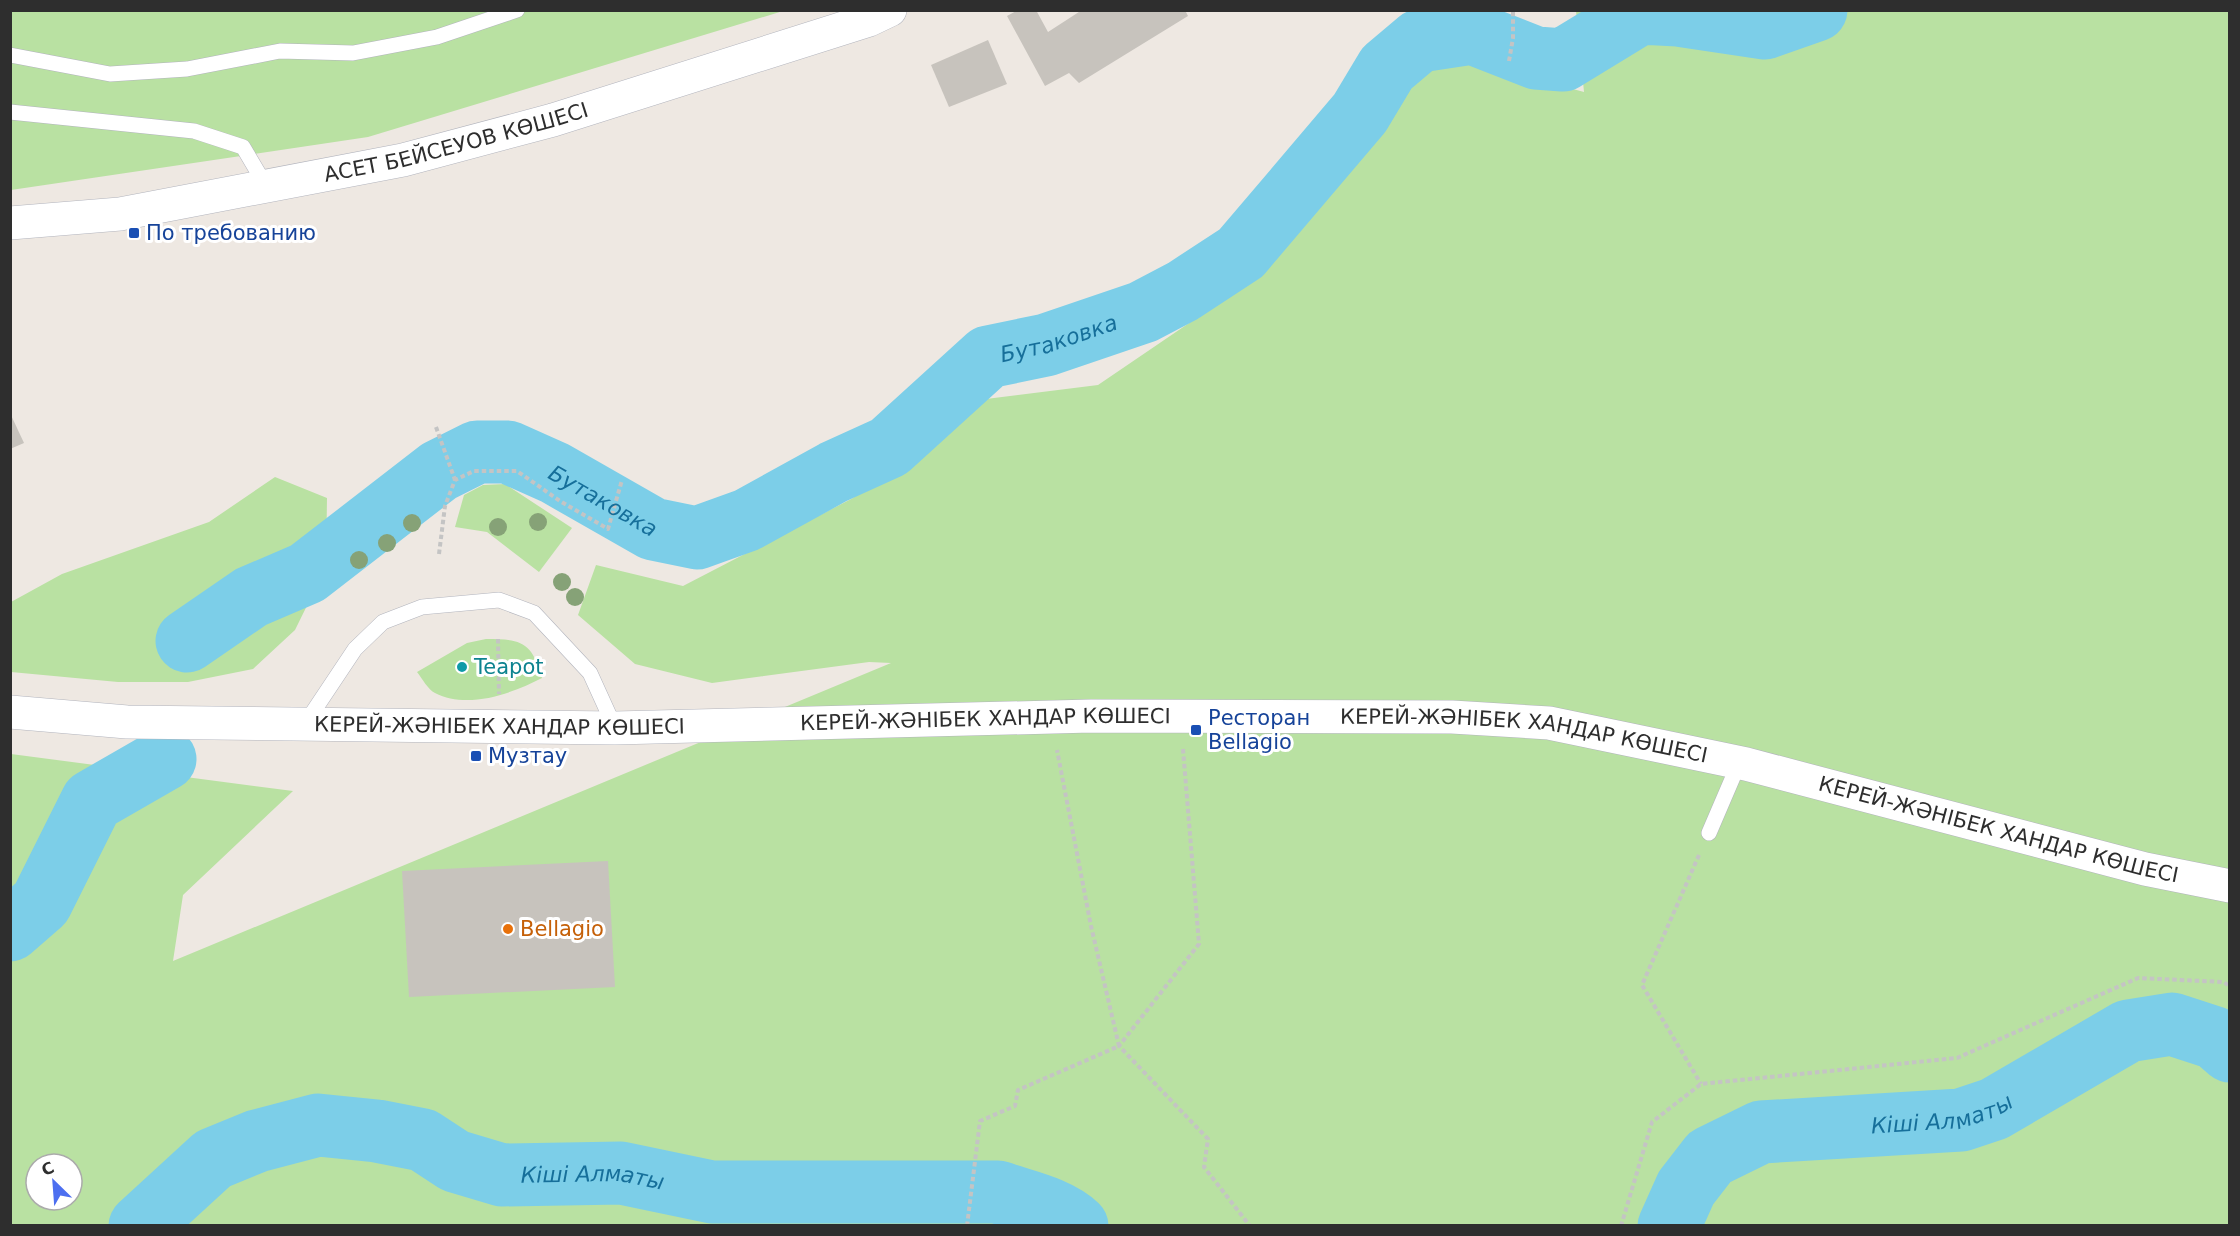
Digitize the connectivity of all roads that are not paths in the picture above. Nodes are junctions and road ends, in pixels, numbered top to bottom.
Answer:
1 (517, 10) edge
2 (890, 10) edge
3 (10, 55) edge
4 (10, 112) edge
5 (266, 186) junction
6 (10, 224) edge
7 (10, 712) edge
8 (305, 724) junction
9 (615, 728) junction
10 (1739, 763) junction
11 (1709, 833) road end
12 (2229, 886) edge

1 - 3 lane
2 - 5 main road, АСЕТ БЕЙСЕУОВ КӨШЕСІ
4 - 5 lane
5 - 6 main road, АСЕТ БЕЙСЕУОВ КӨШЕСІ
7 - 8 main road, КЕРЕЙ-ЖӘНІБЕК ХАНДАР КӨШЕСІ
8 - 9 main road, КЕРЕЙ-ЖӘНІБЕК ХАНДАР КӨШЕСІ
8 - 9 lane
9 - 10 main road, КЕРЕЙ-ЖӘНІБЕК ХАНДАР КӨШЕСІ
10 - 11 lane
10 - 12 main road, КЕРЕЙ-ЖӘНІБЕК ХАНДАР КӨШЕСІ

